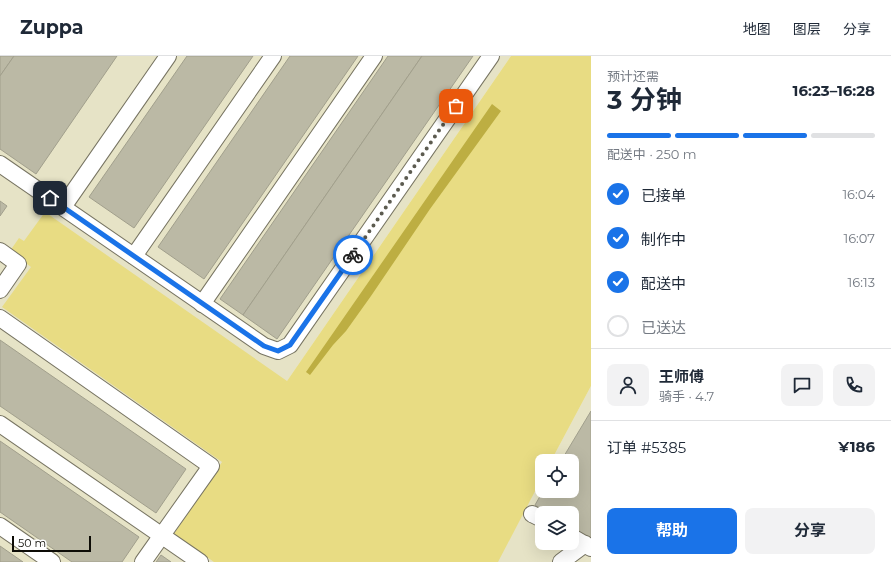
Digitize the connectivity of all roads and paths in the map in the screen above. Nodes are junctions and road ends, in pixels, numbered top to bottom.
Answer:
1 (168, 56) edge
2 (273, 56) edge
3 (374, 56) edge
4 (492, 56) edge
5 (0, 164) edge
6 (62, 207) junction
7 (0, 251) edge
8 (134, 256) junction
9 (0, 290) edge
10 (202, 304) junction
11 (0, 318) edge
12 (0, 424) edge
13 (0, 526) edge
14 (161, 536) junction
15 (583, 543) edge
16 (52, 562) edge
17 (143, 562) edge
18 (200, 562) edge
19 (561, 562) edge

1 - 6 lane
2 - 8 lane
3 - 10 lane
4 - 10 lane
5 - 6 lane
6 - 8 lane
7 - 9 lane
8 - 10 lane
11 - 14 lane
12 - 14 lane
13 - 16 lane
14 - 17 lane
14 - 18 lane
15 - 19 lane

